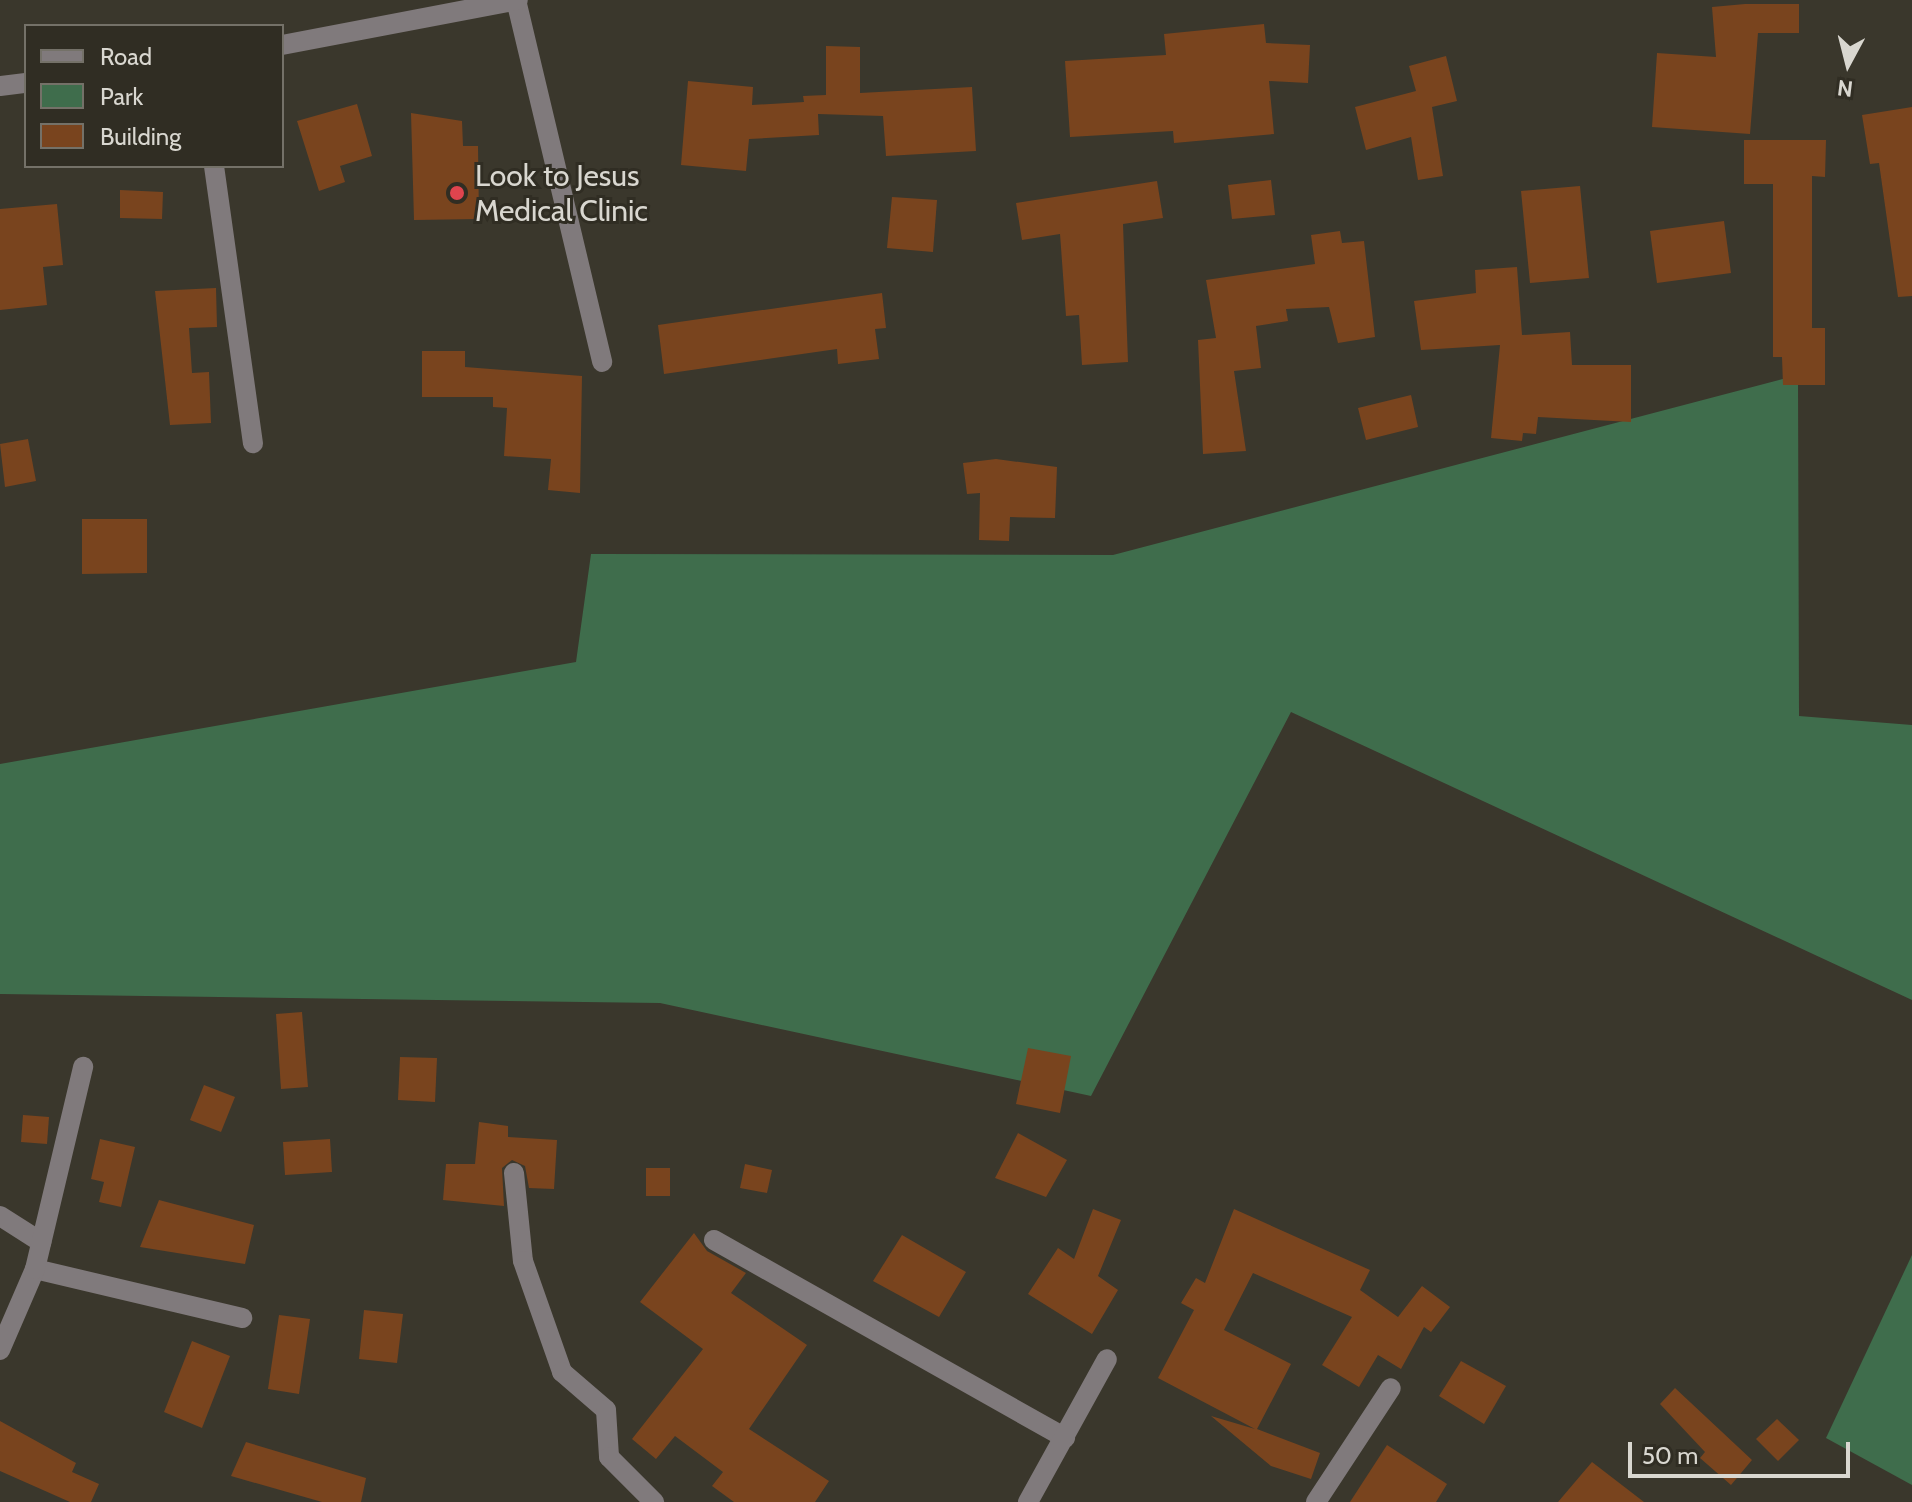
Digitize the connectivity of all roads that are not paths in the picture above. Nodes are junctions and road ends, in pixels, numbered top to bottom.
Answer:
1 (517, 0) edge
2 (284, 45) edge
3 (24, 83) edge
4 (0, 86) edge
5 (214, 168) edge
6 (602, 362) dead end
7 (253, 443) dead end
8 (83, 1067) dead end
9 (514, 1173) dead end
10 (0, 1216) edge
11 (714, 1240) dead end
12 (41, 1242) junction
13 (35, 1269) junction
14 (242, 1318) dead end
15 (0, 1350) edge
16 (1107, 1359) dead end
17 (1391, 1388) dead end
18 (1065, 1438) junction
19 (654, 1502) edge
20 (1028, 1502) edge
21 (1316, 1502) edge

1 - 2 street
1 - 6 street
3 - 4 street
5 - 7 street
8 - 12 street
9 - 19 street
10 - 12 street
11 - 18 street
12 - 13 street
13 - 14 street
13 - 15 street
16 - 18 street
17 - 21 street
18 - 20 street

